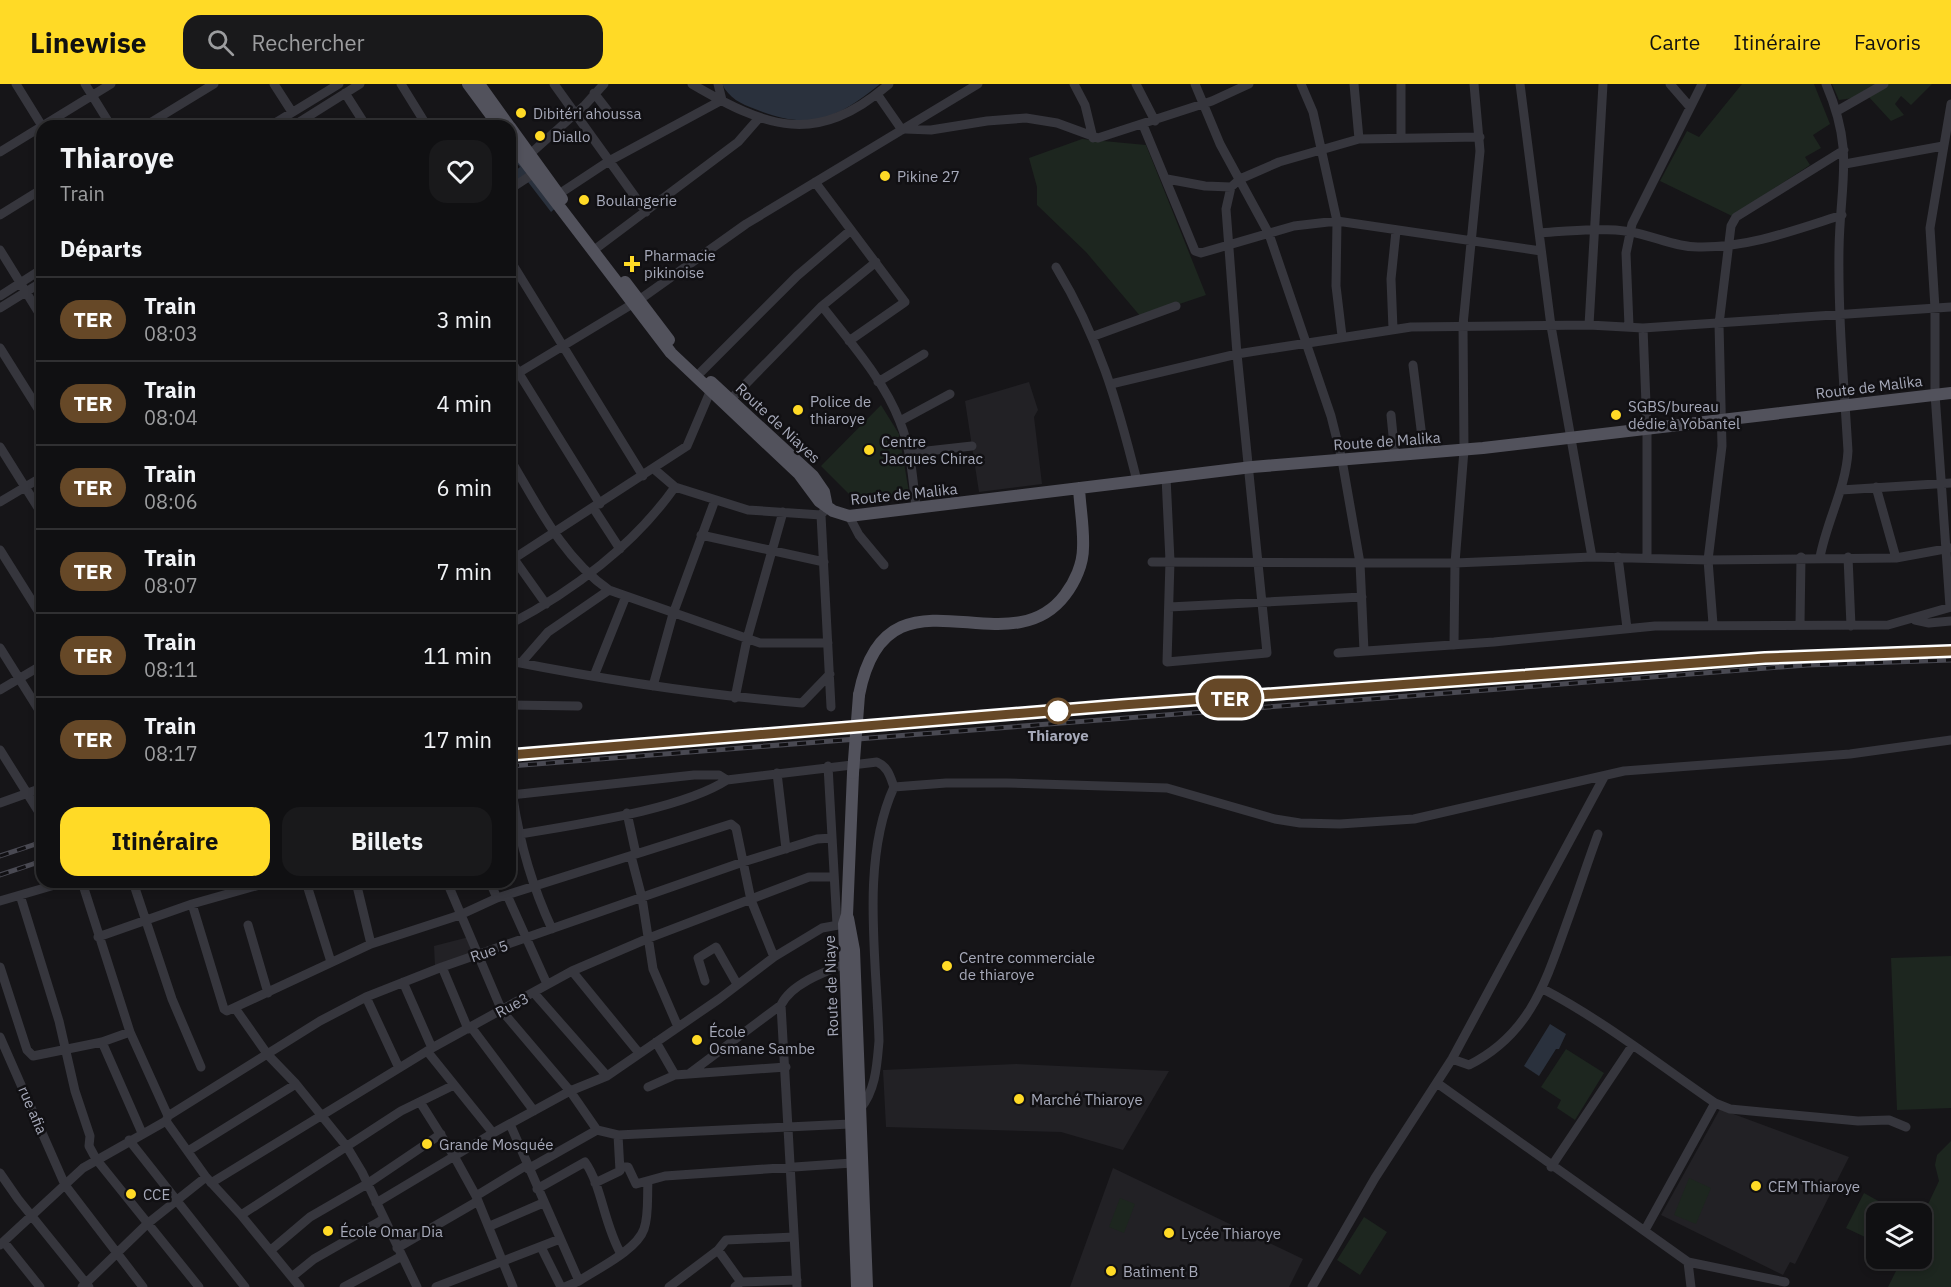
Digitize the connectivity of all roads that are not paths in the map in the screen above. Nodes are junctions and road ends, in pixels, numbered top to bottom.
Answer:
1 (16, 84) edge
2 (85, 84) edge
3 (111, 84) edge
4 (214, 84) edge
5 (274, 84) edge
6 (339, 84) edge
7 (360, 84) edge
8 (401, 84) edge
9 (468, 84) edge
10 (479, 84) edge
11 (554, 84) edge
12 (692, 84) edge
13 (718, 84) edge
14 (889, 84) edge
15 (978, 84) edge
16 (1074, 84) edge
17 (1136, 84) edge
18 (1195, 84) edge
19 (1249, 84) edge
20 (1301, 84) edge
21 (1354, 84) edge
22 (1401, 84) edge
23 (1474, 84) edge
24 (1520, 84) edge
25 (1603, 84) edge
26 (1670, 84) edge
27 (1702, 84) edge
28 (1826, 84) edge
29 (1884, 84) edge
30 (966, 87) edge
31 (597, 88) edge
32 (345, 93) junction
33 (877, 94) junction
34 (92, 95) junction
35 (722, 100) junction
36 (1201, 103) junction
37 (1951, 105) edge
38 (1690, 106) junction
39 (608, 111) dead end
40 (1837, 111) junction
41 (292, 112) junction
42 (575, 112) junction
43 (759, 118) junction
44 (38, 120) edge
45 (52, 120) edge
46 (107, 120) edge
47 (156, 120) edge
48 (279, 120) edge
49 (305, 120) edge
50 (362, 120) edge
51 (423, 120) edge
52 (495, 120) edge
53 (505, 120) edge
54 (1155, 121) junction
55 (1143, 125) junction
56 (36, 130) edge
57 (904, 130) junction
58 (516, 135) edge
59 (1480, 137) junction
60 (1093, 138) junction
61 (1401, 138) junction
62 (1359, 139) junction
63 (1943, 146) junction
64 (1321, 149) junction
65 (516, 150) edge
66 (1844, 150) junction
67 (0, 152) edge
68 (530, 154) junction
69 (609, 161) junction
70 (1845, 164) junction
71 (533, 174) junction
72 (1167, 179) junction
73 (1240, 179) junction
74 (815, 182) junction
75 (516, 185) edge
76 (1231, 187) junction
77 (36, 193) edge
78 (559, 194) junction
79 (645, 212) junction
80 (0, 215) edge
81 (1842, 215) junction
82 (1337, 221) junction
83 (850, 230) junction
84 (1597, 230) junction
85 (1396, 231) junction
86 (1630, 232) junction
87 (1539, 233) junction
88 (1269, 234) junction
89 (1470, 241) junction
90 (1228, 243) junction
91 (1728, 246) junction
92 (598, 247) junction
93 (0, 250) edge
94 (1541, 251) junction
95 (876, 262) junction
96 (1056, 267) dead end
97 (516, 269) edge
98 (36, 273) edge
99 (20, 283) junction
100 (36, 286) edge
101 (26, 292) junction
102 (0, 296) edge
103 (635, 302) junction
104 (822, 306) junction
105 (1176, 306) dead end
106 (1951, 307) edge
107 (0, 308) edge
108 (36, 308) edge
109 (1935, 308) junction
110 (1840, 313) junction
111 (1719, 324) junction
112 (1464, 325) junction
113 (1589, 325) junction
114 (1551, 326) junction
115 (1629, 327) junction
116 (1643, 328) junction
117 (1393, 329) junction
118 (1094, 336) junction
119 (1342, 336) junction
120 (849, 341) junction
121 (1304, 344) junction
122 (564, 345) junction
123 (0, 348) edge
124 (924, 354) dead end
125 (1237, 354) junction
126 (1413, 364) dead end
127 (700, 372) junction
128 (516, 375) edge
129 (516, 379) edge
130 (878, 382) junction
131 (1111, 384) junction
132 (710, 392) junction
133 (1951, 393) edge
134 (950, 394) dead end
135 (1935, 394) junction
136 (730, 399) junction
137 (36, 405) edge
138 (1845, 405) junction
139 (1391, 415) dead end
140 (1722, 419) junction
141 (900, 421) junction
142 (1647, 429) junction
143 (762, 434) junction
144 (1572, 438) junction
145 (972, 446) dead end
146 (0, 447) edge
147 (1464, 450) junction
148 (909, 453) junction
149 (1424, 453) junction
150 (1395, 456) junction
151 (1342, 460) junction
152 (1250, 467) junction
153 (516, 469) edge
154 (654, 469) junction
155 (643, 476) junction
156 (1166, 477) junction
157 (36, 481) edge
158 (1137, 481) junction
159 (1947, 483) edge
160 (675, 486) junction
161 (25, 487) junction
162 (1876, 487) junction
163 (1079, 488) junction
164 (1841, 490) junction
165 (715, 500) junction
166 (0, 502) edge
167 (36, 504) edge
168 (597, 507) junction
169 (916, 508) junction
170 (824, 511) junction
171 (783, 512) junction
172 (849, 516) junction
173 (555, 534) junction
174 (701, 535) junction
175 (620, 549) junction
176 (1949, 549) edge
177 (0, 550) edge
178 (773, 552) junction
179 (1592, 557) junction
180 (1618, 557) junction
181 (1801, 557) junction
182 (1820, 557) junction
183 (1848, 557) junction
184 (516, 558) edge
185 (1647, 558) junction
186 (1896, 558) junction
187 (1707, 560) junction
188 (1170, 561) junction
189 (824, 562) junction
190 (1152, 562) dead end
191 (1259, 562) junction
192 (1360, 563) junction
193 (1455, 563) junction
194 (516, 565) edge
195 (884, 565) dead end
196 (587, 574) junction
197 (609, 590) junction
198 (626, 596) junction
199 (1362, 597) junction
200 (1263, 603) junction
201 (546, 604) junction
202 (36, 607) edge
203 (1169, 607) junction
204 (1951, 607) edge
205 (673, 614) junction
206 (1912, 620) junction
207 (516, 621) edge
208 (1951, 621) edge
209 (1713, 624) junction
210 (1800, 624) junction
211 (1851, 626) junction
212 (1627, 628) junction
213 (747, 639) junction
214 (828, 643) junction
215 (1454, 645) junction
216 (0, 648) edge
217 (1364, 651) junction
218 (1338, 653) dead end
219 (516, 662) edge
220 (520, 663) junction
221 (36, 668) edge
222 (830, 674) junction
223 (594, 676) junction
224 (19, 678) junction
225 (653, 686) junction
226 (0, 690) edge
227 (735, 698) junction
228 (36, 705) edge
229 (516, 705) edge
230 (578, 706) dead end
231 (831, 707) dead end
232 (1951, 740) edge
233 (0, 750) edge
234 (828, 766) junction
235 (777, 773) junction
236 (1604, 777) junction
237 (728, 780) junction
238 (894, 787) junction
239 (36, 790) edge
240 (27, 793) junction
241 (516, 794) edge
242 (0, 803) edge
243 (36, 807) edge
244 (627, 813) junction
245 (1598, 834) dead end
246 (516, 835) edge
247 (832, 838) junction
248 (516, 840) edge
249 (786, 849) junction
250 (633, 855) junction
251 (743, 862) junction
252 (834, 877) junction
253 (533, 887) junction
254 (44, 888) edge
255 (84, 888) edge
256 (135, 888) edge
257 (249, 888) edge
258 (308, 888) edge
259 (358, 888) edge
260 (449, 888) edge
261 (493, 888) edge
262 (20, 895) junction
263 (507, 895) junction
264 (497, 898) junction
265 (642, 898) junction
266 (751, 900) junction
267 (0, 901) edge
268 (192, 904) junction
269 (460, 915) junction
270 (146, 921) junction
271 (842, 921) junction
272 (248, 925) dead end
273 (552, 929) junction
274 (98, 937) junction
275 (528, 937) junction
276 (649, 938) junction
277 (372, 944) junction
278 (476, 956) junction
279 (774, 957) junction
280 (331, 962) junction
281 (845, 964) junction
282 (0, 967) edge
283 (442, 967) junction
284 (572, 971) junction
285 (705, 981) dead end
286 (403, 982) junction
287 (547, 984) junction
288 (737, 984) junction
289 (1543, 989) junction
290 (268, 993) junction
291 (534, 993) junction
292 (366, 997) junction
293 (781, 1005) junction
294 (235, 1008) junction
295 (502, 1011) junction
296 (678, 1027) junction
297 (469, 1028) junction
298 (130, 1032) junction
299 (0, 1037) edge
300 (102, 1042) junction
301 (656, 1042) junction
302 (1632, 1046) junction
303 (65, 1049) junction
304 (429, 1050) junction
305 (639, 1053) junction
306 (268, 1055) junction
307 (1452, 1059) junction
308 (201, 1067) dead end
309 (786, 1067) junction
310 (399, 1068) junction
311 (690, 1073) junction
312 (675, 1075) junction
313 (606, 1076) junction
314 (1437, 1083) junction
315 (296, 1084) junction
316 (454, 1085) junction
317 (648, 1087) dead end
318 (570, 1091) junction
319 (420, 1102) junction
320 (1715, 1103) junction
321 (860, 1109) junction
322 (534, 1111) junction
323 (321, 1114) junction
324 (167, 1119) junction
325 (850, 1124) junction
326 (510, 1125) junction
327 (1906, 1126) dead end
328 (790, 1127) junction
329 (597, 1130) junction
330 (142, 1133) junction
331 (493, 1133) junction
332 (441, 1134) junction
333 (618, 1135) junction
334 (129, 1140) junction
335 (347, 1147) junction
336 (188, 1151) junction
337 (454, 1156) junction
338 (96, 1159) junction
339 (856, 1164) junction
340 (791, 1165) junction
341 (528, 1167) junction
342 (621, 1167) junction
343 (1551, 1167) junction
344 (0, 1173) edge
345 (208, 1180) junction
346 (648, 1182) junction
347 (595, 1183) junction
348 (367, 1184) junction
349 (65, 1185) junction
350 (537, 1189) junction
351 (177, 1199) junction
352 (477, 1199) junction
353 (376, 1203) junction
354 (543, 1203) junction
355 (241, 1215) junction
356 (32, 1216) junction
357 (384, 1219) junction
358 (147, 1224) junction
359 (490, 1226) junction
360 (1645, 1230) junction
361 (794, 1237) junction
362 (560, 1239) junction
363 (2, 1244) edge
364 (541, 1247) junction
365 (271, 1250) junction
366 (718, 1250) junction
367 (399, 1252) junction
368 (116, 1253) junction
369 (621, 1254) junction
370 (502, 1262) junction
371 (1689, 1262) junction
372 (292, 1276) junction
373 (461, 1282) edge
374 (1785, 1282) dead end
375 (797, 1284) edge
376 (573, 1285) edge
377 (738, 1285) edge
378 (86, 1286) edge
379 (40, 1287) edge
380 (143, 1287) edge
381 (199, 1287) edge
382 (245, 1287) edge
383 (300, 1287) edge
384 (344, 1287) edge
385 (417, 1287) edge
386 (436, 1287) edge
387 (513, 1287) edge
388 (561, 1287) edge
389 (669, 1287) edge
390 (857, 1287) edge
391 (867, 1287) edge
392 (1312, 1287) edge
393 (1691, 1287) edge

1 - 44 street
2 - 34 street
3 - 34 street
4 - 47 street
5 - 41 street
6 - 41 street
7 - 32 street
8 - 51 street
9 - 52 main road
10 - 53 main road, Route de Niayes
11 - 42 street
12 - 35 street
13 - 35 street
14 - 33 street
15 - 30 street
16 - 60 street
17 - 54 street
18 - 36 street
19 - 36 street
20 - 64 street
21 - 62 street
22 - 61 street
23 - 59 street
24 - 87 street
25 - 84 street
26 - 38 street
27 - 38 street
28 - 40 street
29 - 40 street
30 - 57 street
31 - 39 street
31 - 42 street
32 - 49 street
32 - 50 street
33 - 43 street
33 - 57 street
34 - 45 street
34 - 46 street
35 - 43 street
35 - 69 street
36 - 54 street
36 - 73 street
37 - 63 street
38 - 86 street
40 - 66 street
41 - 48 street
42 - 68 street
42 - 69 street
43 - 79 street
54 - 55 street
55 - 60 street
55 - 72 street
56 - 67 street
57 - 60 street
57 - 74 street
58 - 68 main road, Route de Niayes
59 - 61 street
59 - 89 street
61 - 62 street
62 - 64 street
63 - 70 street
63 - 109 street
64 - 73 street
64 - 82 street
65 - 71 main road, Route de Niayes
66 - 70 street
66 - 91 street
68 - 78 main road, Route de Niayes
69 - 78 street
69 - 79 street
70 - 81 street
71 - 75 street
71 - 103 main road, Route de Niayes
72 - 76 street
72 - 90 street
73 - 76 street
73 - 88 street
74 - 83 street
74 - 103 street
76 - 90 street
77 - 80 street
78 - 92 main road, Route de Niayes
79 - 92 street
81 - 91 street
81 - 110 street
82 - 85 street
82 - 88 street
82 - 119 street
83 - 95 street
83 - 127 street
84 - 86 street
84 - 87 street
84 - 113 street
85 - 89 street
85 - 117 street
86 - 91 street
86 - 115 street
87 - 94 street
88 - 90 street
88 - 121 street
89 - 94 street
89 - 112 street
90 - 125 street
91 - 111 street
92 - 103 main road, Route de Niayes
93 - 99 street
94 - 114 street
95 - 104 street
95 - 120 street
96 - 118 street
97 - 122 street
98 - 99 street
99 - 101 street
99 - 102 street
100 - 101 street
101 - 107 street
101 - 108 street
103 - 122 street
103 - 127 main road, Route de Niayes
103 - 132 main road, Route de Niayes
104 - 120 street
104 - 136 street
105 - 118 street
106 - 109 street
109 - 110 street
109 - 135 street
110 - 111 street
110 - 138 street
111 - 116 street
111 - 140 street
112 - 114 street
112 - 117 street
112 - 147 street
113 - 114 street
113 - 115 street
114 - 144 street
115 - 116 street
116 - 142 street
117 - 119 street
118 - 131 street
119 - 121 street
120 - 130 street
121 - 125 street
121 - 151 street
122 - 128 street
122 - 155 street
123 - 137 street
124 - 130 street
125 - 131 street
125 - 152 street
126 - 149 street
127 - 136 main road, Route de Niayes
129 - 168 street
130 - 141 street
131 - 158 street
132 - 143 main road, Route de Niayes
132 - 154 street
133 - 135 main road, Route de Malika
134 - 141 street
135 - 138 main road, Route de Malika
135 - 159 street
136 - 143 main road, Route de Niayes
138 - 140 main road, Route de Malika
138 - 164 street
139 - 150 street
140 - 142 main road, Route de Malika
140 - 187 street
141 - 148 street
142 - 144 main road, Route de Malika
142 - 185 street
143 - 170 main road, Route de Niayes
144 - 147 main road, Route de Malika
144 - 179 street
145 - 148 street
146 - 161 street
147 - 149 main road, Route de Malika
147 - 193 street
148 - 169 street
149 - 150 main road, Route de Malika
150 - 151 main road, Route de Malika
151 - 152 main road, Route de Malika
151 - 192 street
152 - 156 main road, Route de Malika
152 - 191 street
153 - 173 street
154 - 155 street
154 - 160 street
155 - 168 street
156 - 158 main road, Route de Malika
156 - 188 street
157 - 161 street
158 - 163 main road, Route de Malika
159 - 162 street
159 - 176 street
160 - 165 street
160 - 175 street
161 - 166 street
161 - 167 street
162 - 164 street
162 - 186 street
163 - 169 main road, Route de Malika
163 - 271 main road, bridge
164 - 182 street
165 - 171 street
165 - 174 street
168 - 173 street
168 - 175 street
169 - 172 main road, Route de Malika
170 - 171 street
170 - 172 main road, Route de Malika
170 - 189 street
171 - 178 street
172 - 195 street
173 - 184 street
173 - 196 street
174 - 178 street
174 - 205 street
175 - 196 street
176 - 186 street
176 - 204 street
177 - 202 street
178 - 189 street
178 - 213 street
179 - 180 street
179 - 193 street
180 - 185 street
180 - 212 street
181 - 182 street
181 - 187 street
181 - 210 street
182 - 183 street
183 - 186 street
183 - 211 street
185 - 187 street
187 - 209 street
188 - 190 street
188 - 191 street
188 - 203 street
189 - 214 street
191 - 192 street
191 - 200 street
192 - 193 street
192 - 199 street
193 - 215 street
194 - 201 street
196 - 197 street
196 - 201 street
197 - 198 street
197 - 220 street
198 - 205 street
198 - 223 street
199 - 200 street
199 - 217 street
200 - 203 street
200 - 203 street
201 - 207 street
204 - 206 street
205 - 213 street
205 - 225 street
206 - 208 street
206 - 211 street
209 - 210 street
209 - 212 street
210 - 211 street
212 - 215 street
213 - 214 street
213 - 227 street
214 - 222 street
215 - 217 street
216 - 224 street
217 - 218 street
219 - 220 street
220 - 223 street
221 - 224 street
222 - 227 street
222 - 231 street
223 - 225 street
224 - 226 street
224 - 228 street
225 - 227 street
229 - 230 street
232 - 236 street
233 - 240 street
234 - 235 street
234 - 238 street
234 - 247 street
235 - 237 street
235 - 249 street
236 - 238 street
236 - 307 street
237 - 241 street
237 - 244 street
238 - 321 street
239 - 240 street
240 - 242 street
240 - 243 street
244 - 246 street
244 - 250 street
245 - 289 street
247 - 249 street, Rue 5
247 - 252 street
248 - 253 street
249 - 251 street, Rue 5
250 - 251 street
250 - 253 street
250 - 265 street
251 - 265 street, Rue 5
251 - 266 street
252 - 266 street, Rue3
252 - 271 street
253 - 263 street
253 - 273 street
254 - 262 street
255 - 274 street
256 - 270 street
257 - 268 street
258 - 280 street
259 - 277 street
260 - 269 street
261 - 264 street
262 - 267 street
262 - 303 street
263 - 264 street
263 - 275 street
264 - 269 street
265 - 273 street, Rue 5
265 - 276 street
266 - 276 street, Rue3
266 - 279 street
268 - 270 street
268 - 294 street
269 - 277 street
269 - 278 street
270 - 274 street
270 - 308 street
271 - 279 street
271 - 281 main road, Route de Niaye
271 - 321 main road, Route de Niaye
272 - 290 street
273 - 275 street, Rue 5
274 - 298 street
275 - 278 street, Rue 5
275 - 287 street
276 - 284 street, Rue3
276 - 296 street
277 - 280 street
278 - 283 street, Rue 5
278 - 295 street
279 - 288 street
280 - 290 street
281 - 293 street
281 - 325 main road, Route de Niaye
282 - 303 street
283 - 286 street, Rue 5
283 - 297 street
284 - 287 street, Rue3
284 - 305 street
285 - 288 street
286 - 292 street, Rue 5
286 - 304 street
287 - 291 street, Rue3
288 - 296 street
289 - 302 street
289 - 307 street
290 - 294 street
291 - 295 street, Rue3
291 - 313 street
292 - 306 street, Rue 5
292 - 310 street
293 - 309 street
293 - 311 street
294 - 306 street
295 - 297 street, Rue3
295 - 318 street
296 - 301 street
297 - 304 street, Rue3
297 - 322 street
298 - 300 street
298 - 324 street
299 - 349 street, rue afia
300 - 303 street
300 - 330 street
301 - 305 street
301 - 312 street
302 - 320 street
302 - 343 street
303 - 338 street
304 - 310 street, Rue3
304 - 316 street
305 - 313 street
306 - 315 street
306 - 324 street, Rue 5
307 - 314 street
309 - 311 street
309 - 328 street
310 - 323 street, Rue3
311 - 312 street
312 - 317 street
313 - 318 street
314 - 343 street
314 - 392 street
315 - 323 street
315 - 336 street
316 - 319 street
316 - 331 street
318 - 322 street
318 - 329 street
319 - 332 street
319 - 335 street
320 - 327 street
320 - 360 street
321 - 339 main road, Route de Niaye
322 - 326 street
323 - 335 street
323 - 345 street, Rue3
324 - 330 street, Rue 5
324 - 336 street
325 - 328 street
325 - 339 main road, Route de Niaye
326 - 331 street
326 - 341 street
328 - 333 street
328 - 340 street
329 - 333 street
329 - 341 street
330 - 334 street, Rue 5
331 - 337 street
332 - 337 street
332 - 348 street
333 - 342 street
334 - 338 street, Rue 5
334 - 351 street
335 - 348 street
335 - 355 street
336 - 345 street
337 - 352 street
337 - 353 street
338 - 349 street, Rue 5
338 - 358 street
339 - 340 street
339 - 390 main road, Route de Niaye
339 - 391 main road, Route de Niaye
340 - 346 street
340 - 361 street
341 - 350 street
341 - 352 street
342 - 346 street
342 - 347 street
343 - 360 street
344 - 356 street
345 - 351 street, Rue3
345 - 355 street
346 - 369 street
347 - 350 street
347 - 369 street
348 - 353 street
348 - 365 street
349 - 356 street, Rue 5
349 - 368 street, rue afia
350 - 354 street
351 - 358 street, Rue3
351 - 382 street
352 - 359 street
352 - 367 street
353 - 357 street
354 - 359 street
354 - 362 street
355 - 365 street
356 - 363 street, Rue 5
356 - 378 street
357 - 367 street
357 - 372 street
358 - 368 street, Rue3
358 - 381 street
359 - 370 street
360 - 371 street
361 - 366 street
361 - 375 street
362 - 364 street
362 - 376 street
363 - 379 street
364 - 370 street
364 - 388 street
365 - 372 street
366 - 377 street
366 - 389 street
367 - 384 street
367 - 385 street
368 - 378 street, Rue3
368 - 380 street, rue afia
369 - 376 street
370 - 373 street
370 - 387 street
371 - 374 street
371 - 393 street
372 - 383 street
373 - 386 street
375 - 377 street

